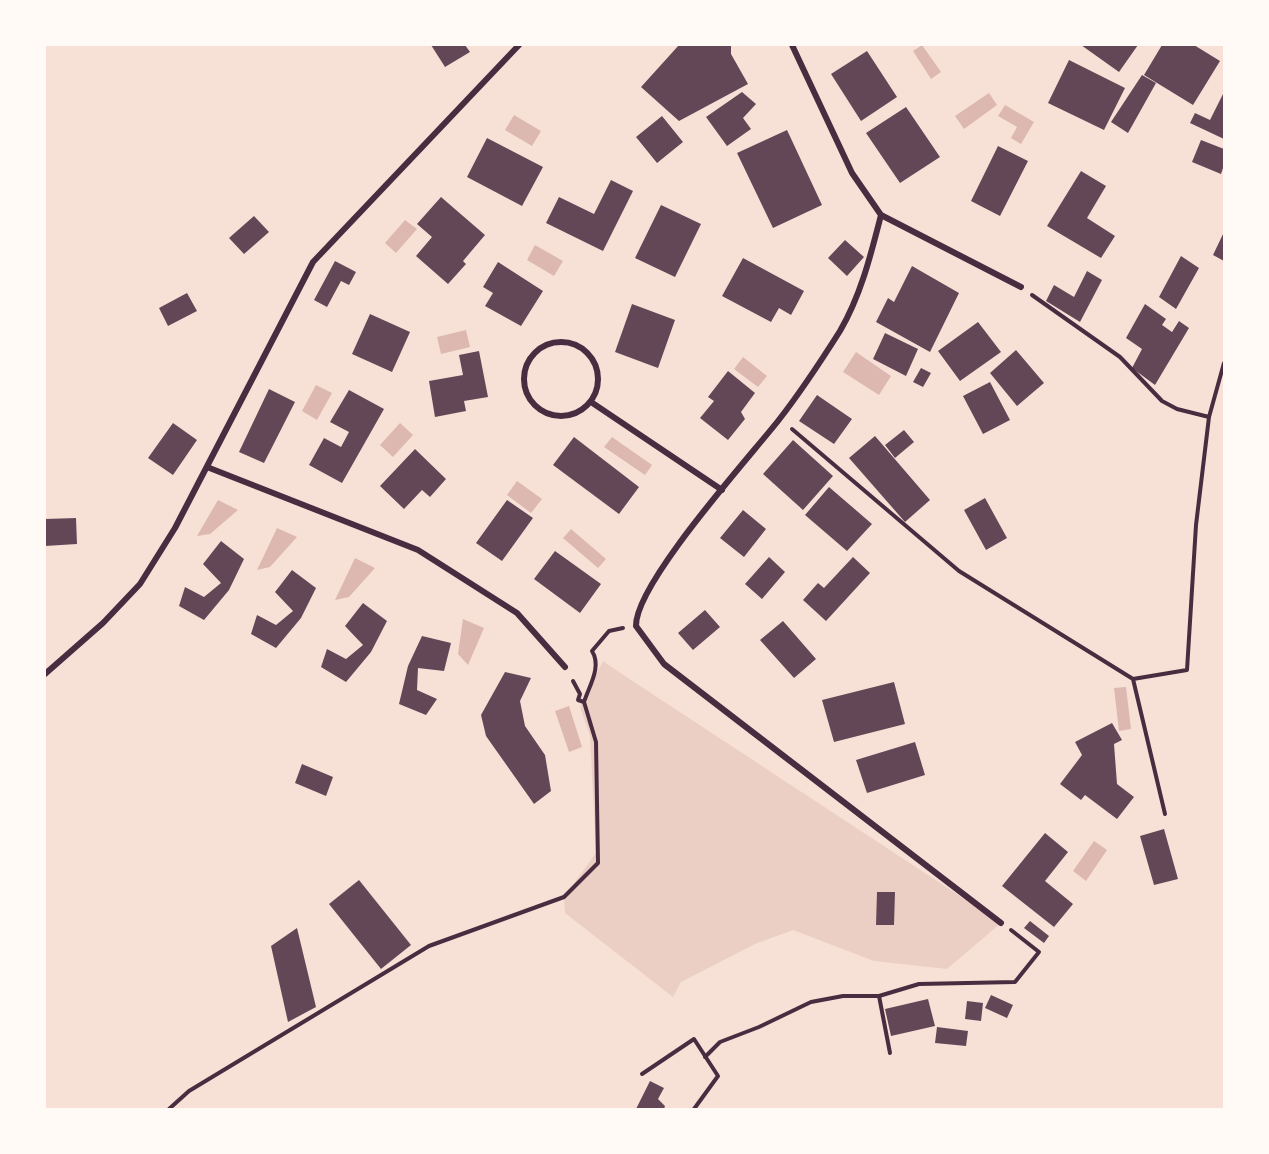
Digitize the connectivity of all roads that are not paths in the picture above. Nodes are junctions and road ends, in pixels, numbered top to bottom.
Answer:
1 (519, 45) edge
2 (792, 45) edge
3 (881, 215) junction
4 (1021, 287) road end
5 (591, 402) junction
6 (207, 467) junction
7 (722, 490) junction
8 (565, 667) road end
9 (45, 674) edge
10 (1001, 923) road end

1 - 6 street
2 - 3 street
3 - 4 street
3 - 7 street
5 - 5 street
5 - 7 street
6 - 8 street
6 - 9 street
7 - 10 street

